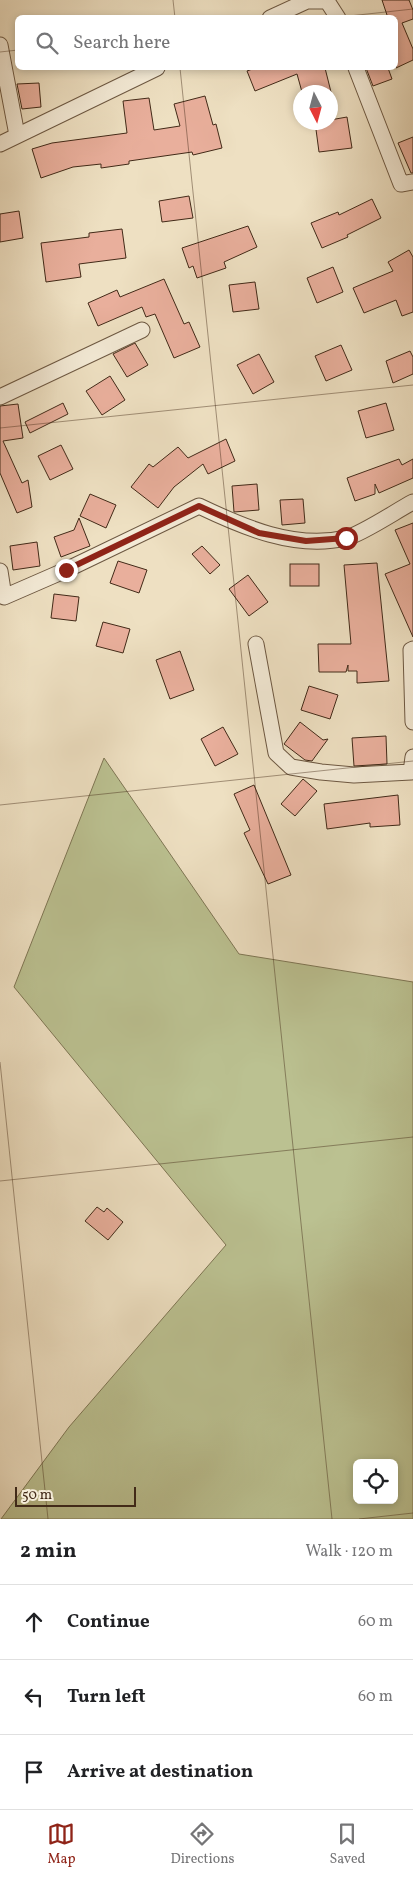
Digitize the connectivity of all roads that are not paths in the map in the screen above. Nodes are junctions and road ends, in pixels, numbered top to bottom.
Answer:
1 (290, 3) edge
2 (274, 15) edge
3 (336, 15) edge
4 (0, 45) edge
5 (153, 70) edge
6 (357, 70) edge
7 (17, 135) junction
8 (0, 144) edge
9 (413, 182) edge
10 (142, 330) dead end
11 (0, 397) edge
12 (413, 502) edge
13 (0, 572) edge
14 (256, 644) dead end
15 (413, 649) edge
16 (413, 722) edge
17 (413, 757) edge

1 - 2 street
1 - 3 street
4 - 7 street
5 - 7 street
6 - 9 street
7 - 8 street
10 - 11 street
12 - 13 street
14 - 17 street
15 - 16 street

